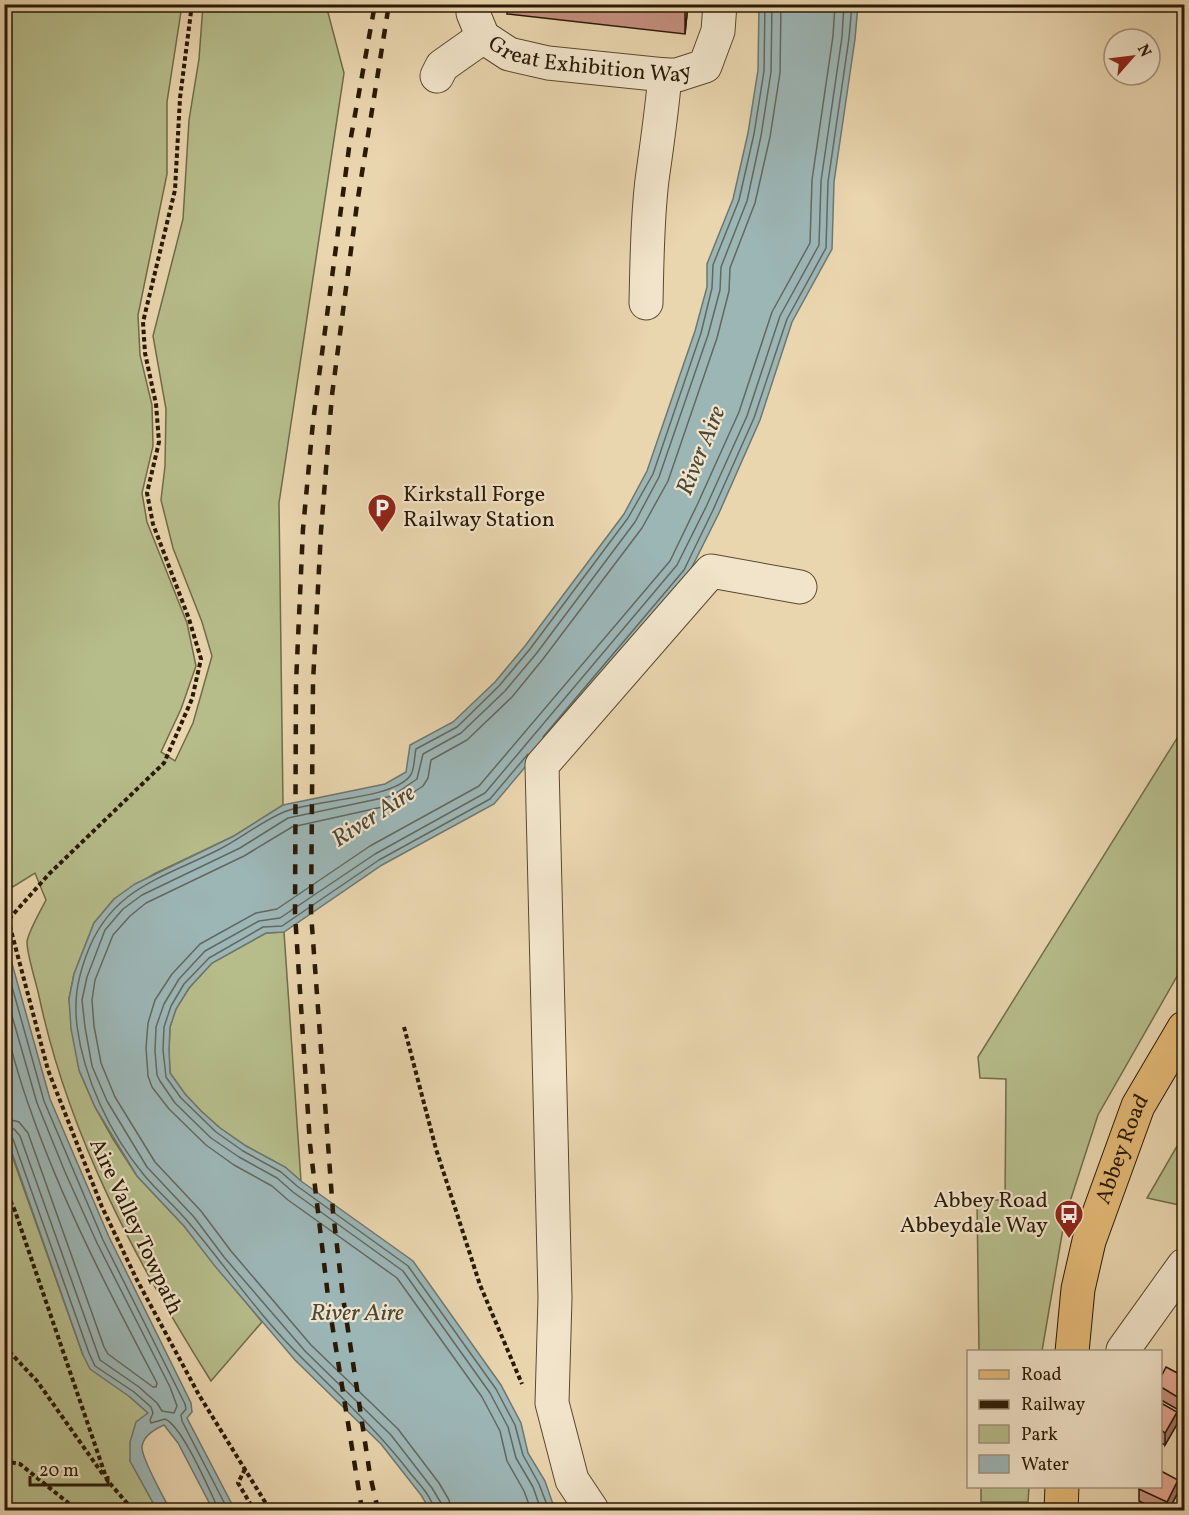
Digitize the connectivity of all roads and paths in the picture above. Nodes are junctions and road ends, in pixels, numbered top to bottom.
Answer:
1 (192, 4) edge
2 (473, 4) edge
3 (720, 4) edge
4 (483, 37) junction
5 (665, 75) junction
6 (437, 76) dead end
7 (646, 303) dead end
8 (800, 587) dead end
9 (4, 903) edge
10 (9, 919) junction
11 (404, 1027) dead end
12 (1185, 1028) edge
13 (4, 1187) edge
14 (1185, 1265) edge
15 (4, 1346) edge
16 (1072, 1350) edge
17 (1123, 1350) edge
18 (527, 1393) dead end
19 (4, 1461) edge
20 (245, 1469) junction
21 (107, 1480) junction
22 (1062, 1488) edge
23 (77, 1510) edge
24 (133, 1510) edge
25 (254, 1510) edge
26 (270, 1510) edge
27 (592, 1510) edge
28 (1061, 1510) edge

1 - 10 path
2 - 4 street, Great Exhibition Way
3 - 5 street, Great Exhibition Way
4 - 5 street, Great Exhibition Way
4 - 6 street
5 - 7 street
8 - 27 street
9 - 10 path, Aire Valley Towpath
10 - 20 path, Aire Valley Towpath
11 - 18 path
12 - 16 main road, Abbey Road
13 - 21 path
14 - 17 street
15 - 21 path
19 - 23 path
20 - 25 path
20 - 26 path, Aire Valley Towpath
21 - 24 path
22 - 28 main road

